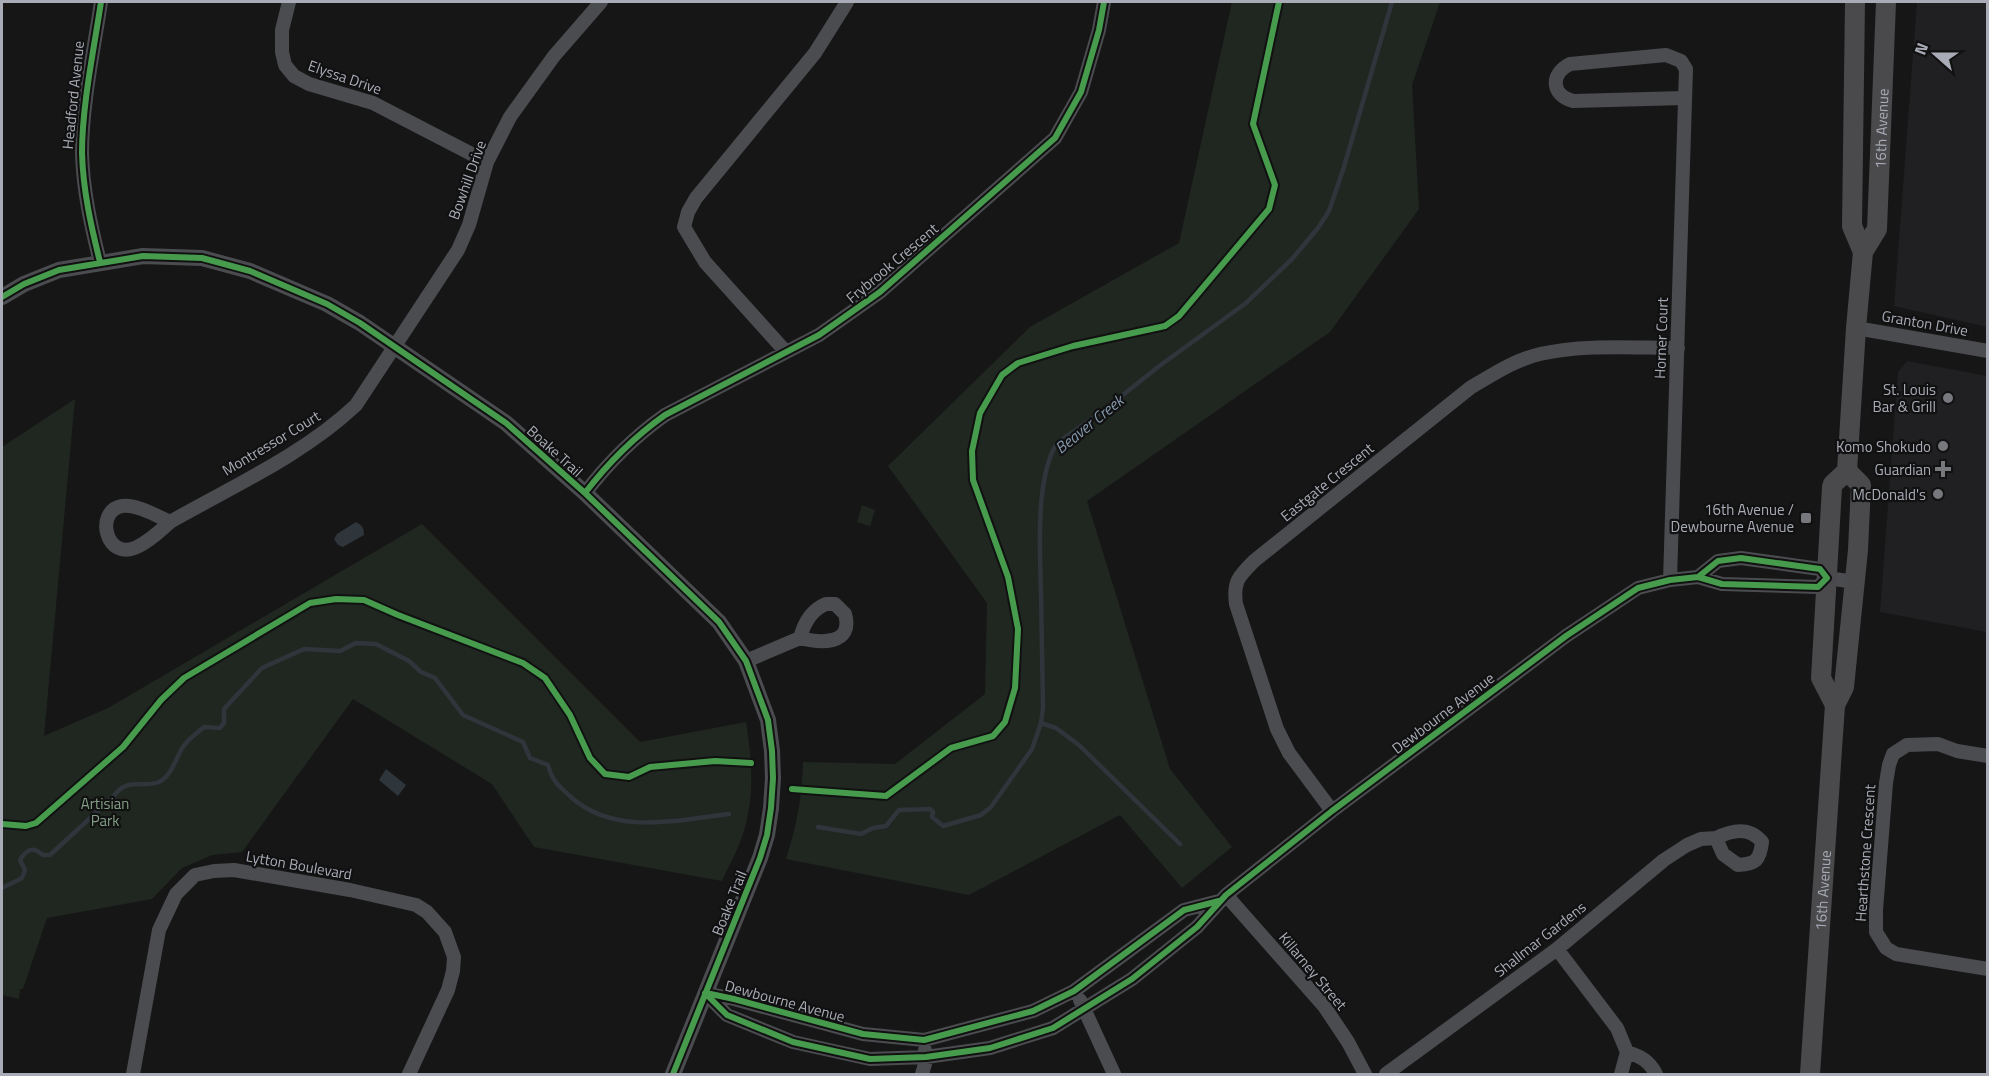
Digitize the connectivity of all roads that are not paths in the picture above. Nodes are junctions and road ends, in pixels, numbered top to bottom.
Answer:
1 (101, 2) edge
2 (289, 2) edge
3 (601, 2) edge
4 (847, 2) edge
5 (1104, 2) edge
6 (1855, 2) edge
7 (1886, 2) edge
8 (1684, 98) junction
9 (487, 162) junction
10 (1863, 252) junction
11 (100, 262) junction
12 (2, 297) edge
13 (1856, 328) junction
14 (394, 346) junction
15 (1678, 348) junction
16 (1988, 351) edge
17 (786, 352) junction
18 (1847, 471) junction
19 (585, 493) junction
20 (170, 522) dead end
21 (1698, 576) junction
22 (1827, 578) junction
23 (1670, 580) junction
24 (1855, 582) junction
25 (800, 638) dead end
26 (746, 662) junction
27 (1835, 705) junction
28 (1988, 756) edge
29 (1332, 811) junction
30 (1716, 838) dead end
31 (1222, 898) junction
32 (1557, 949) junction
33 (1988, 969) edge
34 (1074, 991) junction
35 (705, 993) junction
36 (1085, 1007) junction
37 (924, 1040) junction
38 (1627, 1052) junction
39 (926, 1057) junction
40 (133, 1074) edge
41 (409, 1074) edge
42 (673, 1074) edge
43 (922, 1074) edge
44 (1114, 1074) edge
45 (1365, 1074) edge
46 (1386, 1074) edge
47 (1621, 1074) edge
48 (1656, 1074) edge
49 (1810, 1074) edge

1 - 11 street, Headford Avenue
2 - 9 street, Elyssa Drive
3 - 9 street, Bowhill Drive
4 - 17 street
5 - 17 street, Frybrook Crescent
6 - 10 main road, 16th Avenue
7 - 10 main road, 16th Avenue
8 - 8 street, Horner Court
8 - 15 street, Horner Court
9 - 14 street, Bowhill Drive
10 - 13 main road, 16th Avenue
11 - 12 street, Boake Trail
11 - 14 street, Boake Trail
13 - 16 street, Granton Drive
13 - 18 main road, 16th Avenue
14 - 19 street, Boake Trail
14 - 20 street, Montressor Court
15 - 23 street, Horner Court
15 - 29 street, Eastgate Crescent
17 - 19 street, Frybrook Crescent
18 - 22 main road, 16th Avenue
18 - 24 main road, 16th Avenue
19 - 26 street, Boake Trail
21 - 22 street, Dewbourne Avenue
21 - 22 street, Dewbourne Avenue
21 - 23 street, Dewbourne Avenue
22 - 24 street, Dewbourne Avenue
22 - 27 main road, 16th Avenue
23 - 29 street, Dewbourne Avenue
24 - 27 main road, 16th Avenue
25 - 26 street
26 - 35 street, Boake Trail
27 - 49 main road, 16th Avenue
28 - 33 street, Hearthstone Crescent
29 - 31 street, Dewbourne Avenue
30 - 32 street, Shallmar Gardens
31 - 34 street, Dewbourne Avenue
31 - 36 street, Dewbourne Avenue
31 - 45 street, Killarney Street
32 - 38 street
32 - 46 street, Shallmar Gardens
34 - 36 street
34 - 37 street, Dewbourne Avenue
35 - 37 street, Dewbourne Avenue
35 - 39 street, Dewbourne Avenue
35 - 42 street, Boake Trail
36 - 39 street, Dewbourne Avenue
36 - 44 street
37 - 39 street
38 - 47 street
38 - 48 street
39 - 43 street
40 - 41 street, Lytton Boulevard

